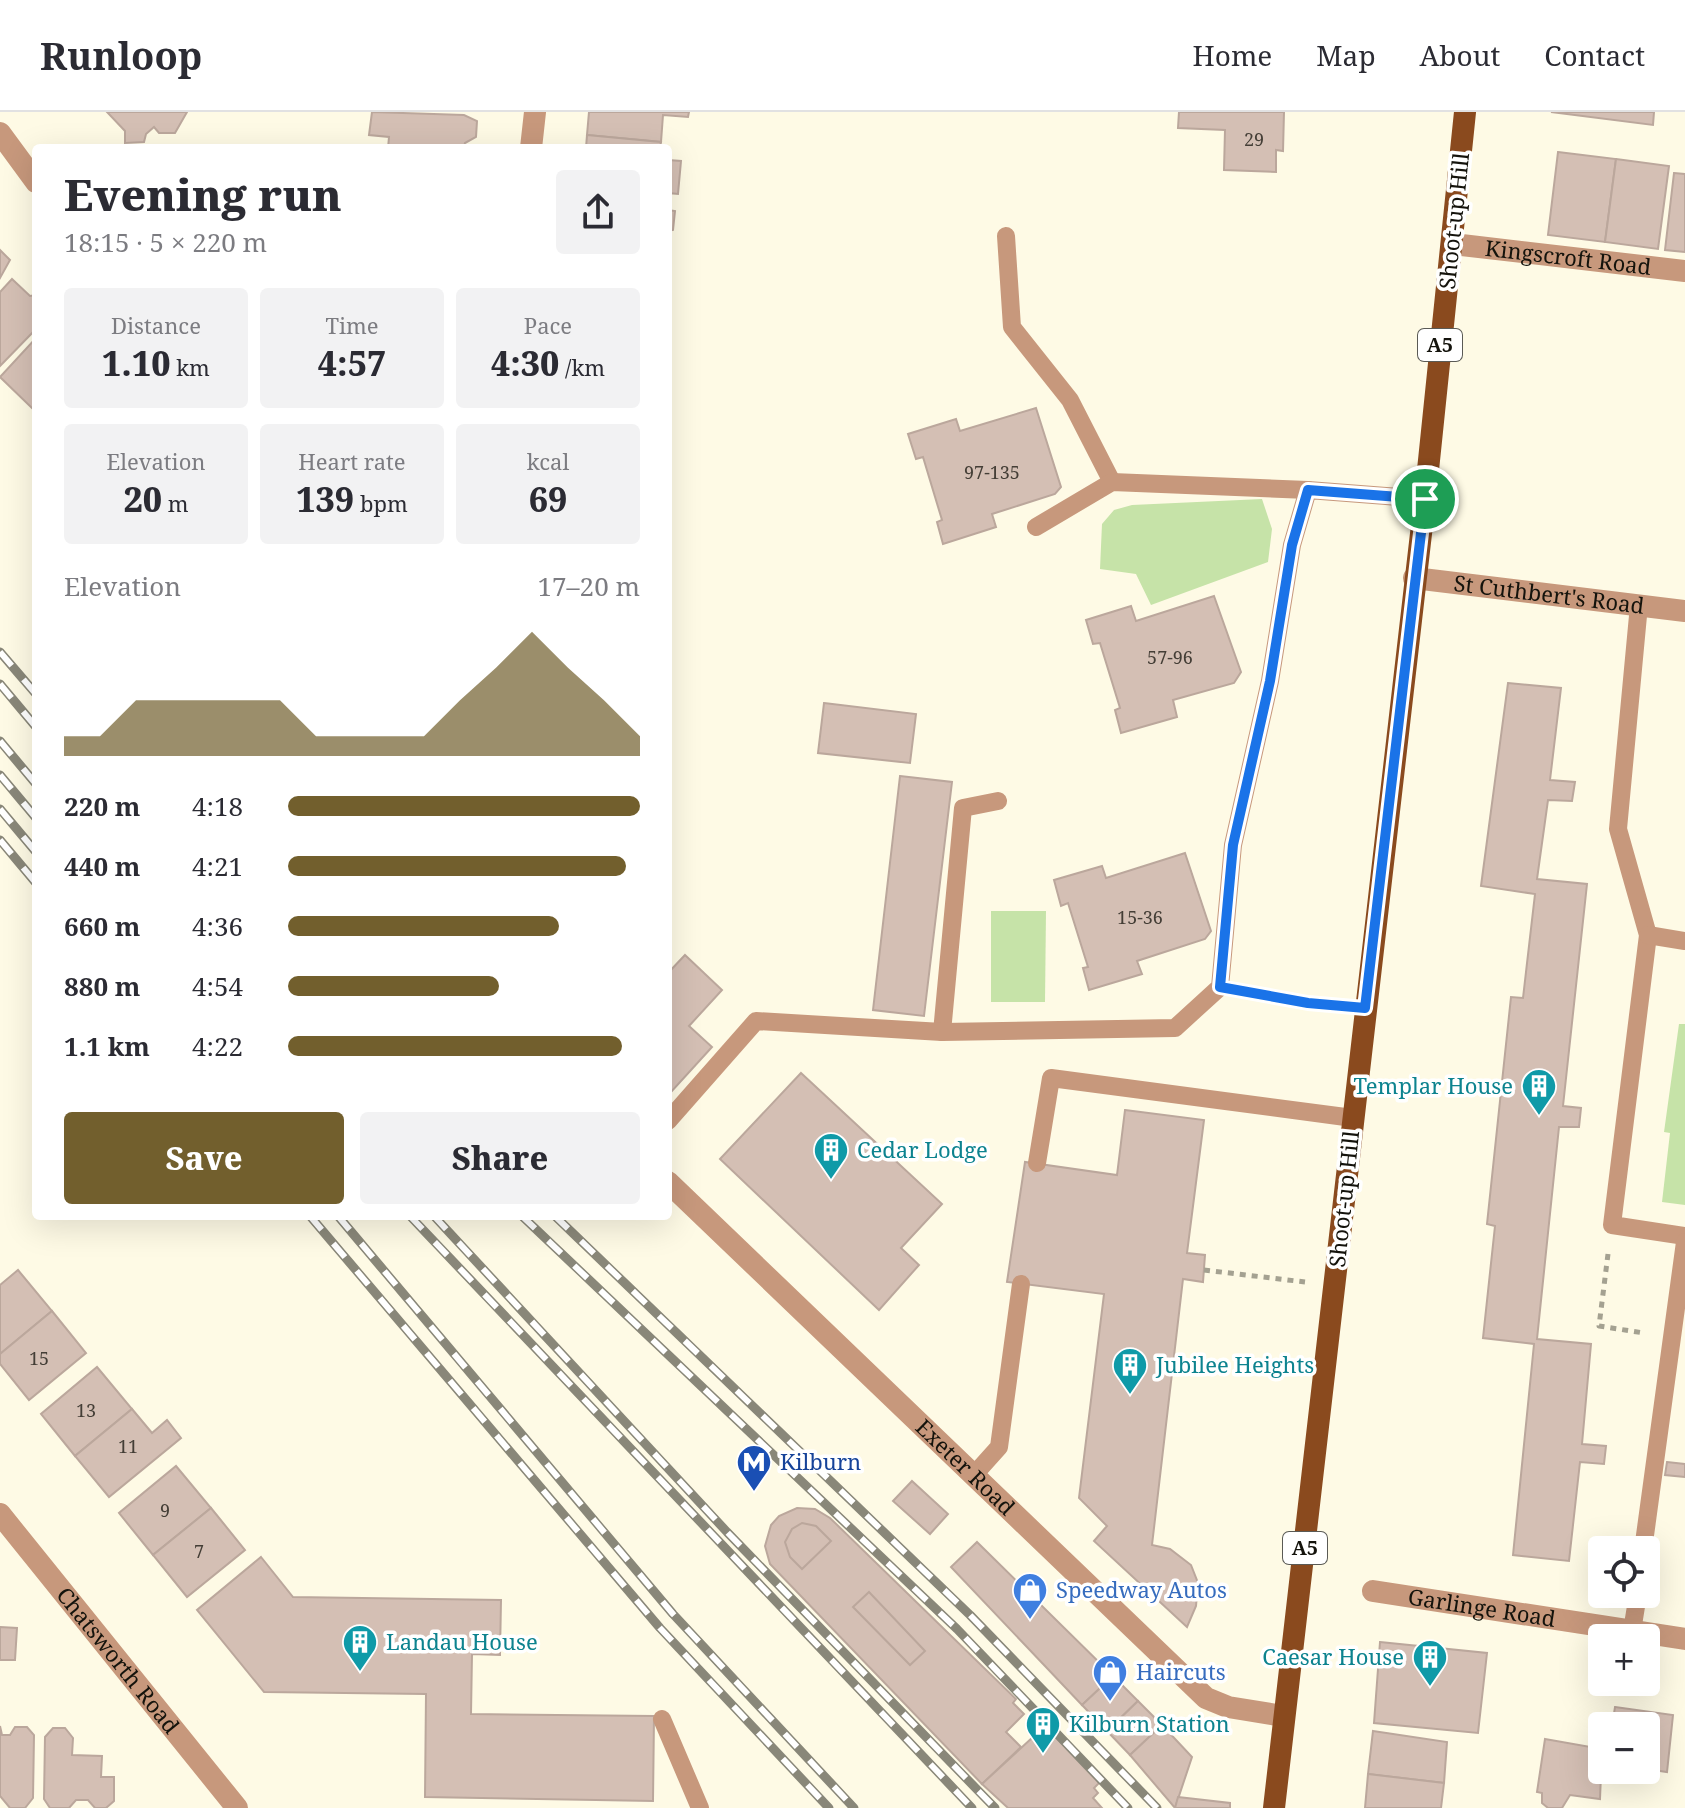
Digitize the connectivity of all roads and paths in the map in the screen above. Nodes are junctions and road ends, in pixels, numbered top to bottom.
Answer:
1 (535, 112) edge
2 (1465, 112) edge
3 (0, 133) edge
4 (531, 144) edge
5 (32, 177) edge
6 (1006, 236) dead end
7 (1453, 244) junction
8 (1685, 271) edge
9 (1112, 482) junction
10 (1308, 490) junction
11 (1425, 499) junction
12 (1036, 527) dead end
13 (1414, 578) junction
14 (1639, 605) junction
15 (1685, 611) edge
16 (998, 801) dead end
17 (1648, 935) junction
18 (1685, 941) edge
19 (1220, 987) junction
20 (1365, 1008) junction
21 (942, 1032) junction
22 (672, 1116) edge
23 (1353, 1118) junction
24 (1037, 1163) dead end
25 (672, 1186) edge
26 (1612, 1225) junction
27 (1685, 1239) edge
28 (1204, 1270) dead end
29 (1021, 1284) dead end
30 (1334, 1287) junction
31 (1652, 1334) dead end
32 (973, 1476) junction
33 (0, 1514) edge
34 (1645, 1536) edge
35 (1373, 1591) dead end
36 (1588, 1624) edge
37 (1660, 1635) edge
38 (1685, 1639) edge
39 (1283, 1716) junction
40 (662, 1719) dead end
41 (237, 1808) edge
42 (700, 1808) edge
43 (1274, 1808) edge

1 - 4 street
2 - 7 main road, Shoot-up Hill / A5
3 - 5 street
6 - 9 lane
7 - 8 street, Kingscroft Road
7 - 11 main road, Shoot-up Hill / A5
9 - 10 lane
9 - 12 lane
10 - 11 lane
10 - 19 lane
11 - 13 main road, Shoot-up Hill / A5
13 - 14 street, St Cuthbert's Road
13 - 20 main road, Shoot-up Hill / A5
14 - 15 street, St Cuthbert's Road
14 - 17 lane
16 - 21 lane
17 - 18 lane
17 - 26 lane
19 - 20 path
19 - 21 lane
20 - 23 main road, Shoot-up Hill / A5
21 - 22 lane
23 - 24 lane
23 - 30 main road, Shoot-up Hill / A5
25 - 32 street, Exeter Road
26 - 27 lane
26 - 31 path
27 - 34 lane
28 - 30 path
29 - 32 lane
30 - 39 main road, Shoot-up Hill / A5
32 - 39 street, Exeter Road
33 - 41 street, Chatsworth Road
35 - 36 street, Garlinge Road
37 - 38 street, Garlinge Road
39 - 43 main road, Shoot-up Hill / A5
40 - 42 lane

